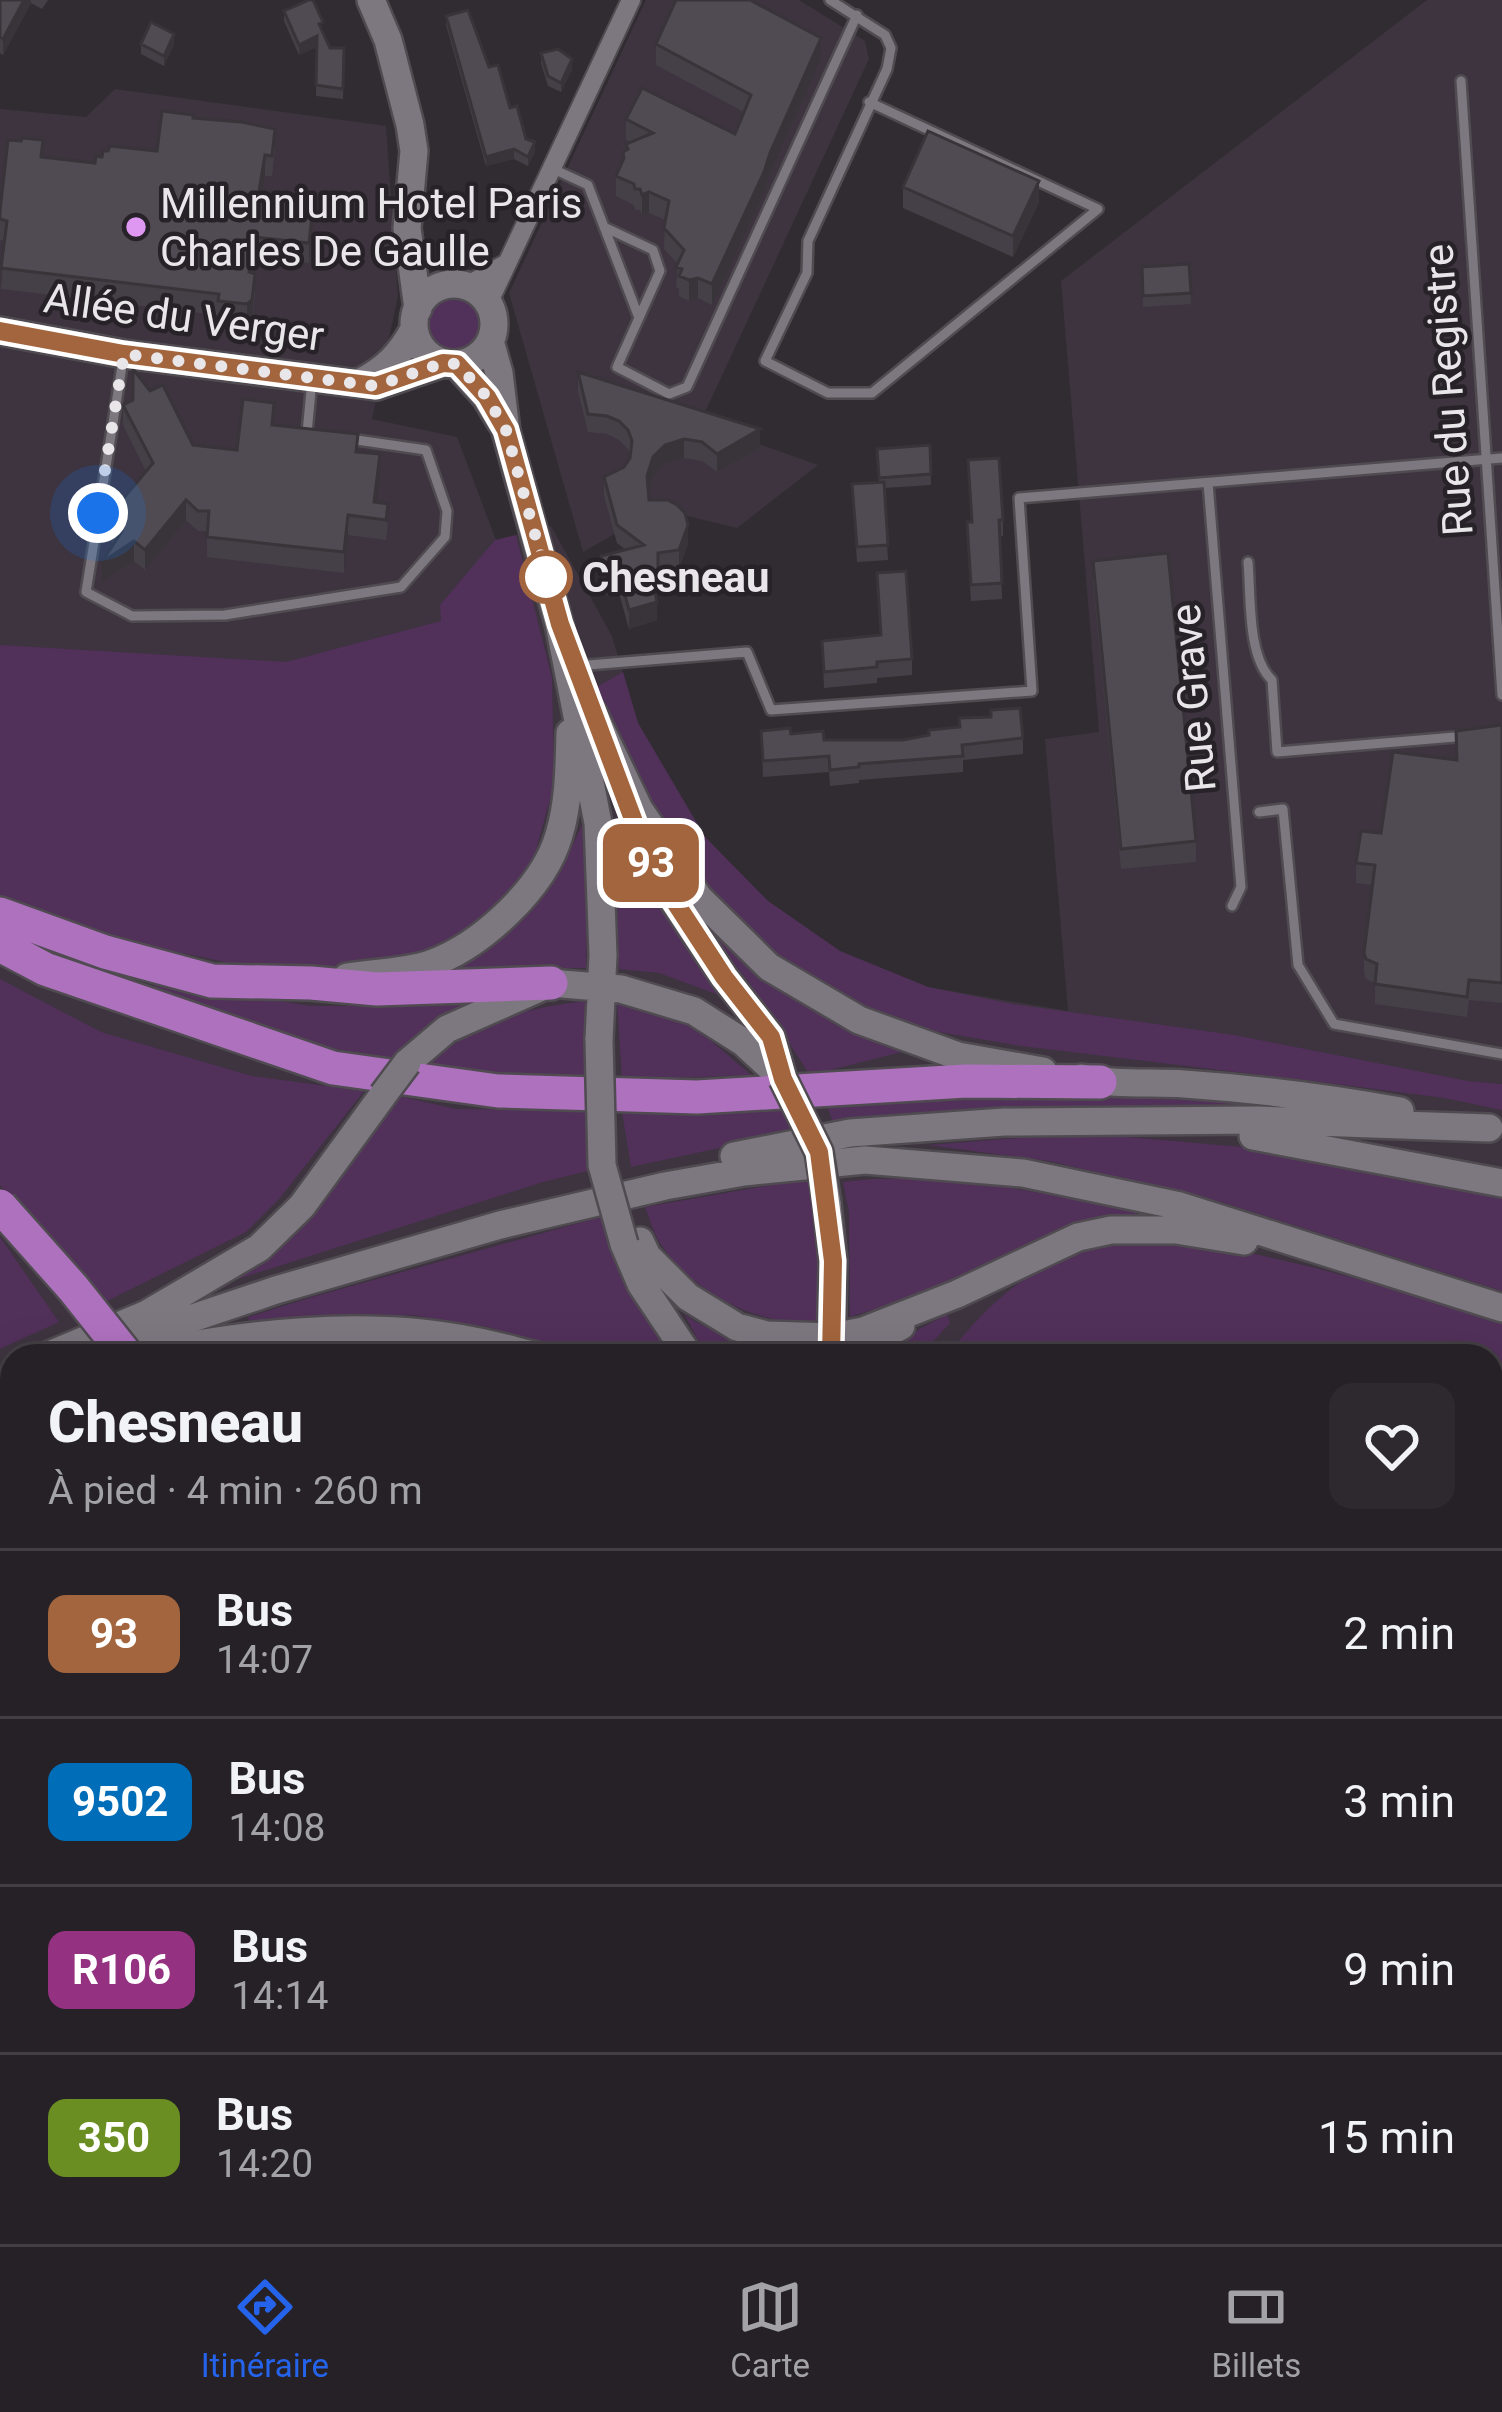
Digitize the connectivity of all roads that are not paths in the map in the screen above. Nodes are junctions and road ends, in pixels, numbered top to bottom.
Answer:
1 (371, 0) edge
2 (631, 0) edge
3 (830, 0) edge
4 (857, 15) junction
5 (1461, 81) dead end
6 (869, 103) junction
7 (551, 168) junction
8 (604, 227) junction
9 (409, 248) junction
10 (468, 292) junction
11 (639, 318) junction
12 (416, 319) junction
13 (0, 331) edge
14 (490, 341) junction
15 (124, 354) junction
16 (450, 364) junction
17 (312, 379) junction
18 (357, 383) junction
19 (506, 430) junction
20 (327, 436) edge
21 (346, 439) edge
22 (1502, 458) edge
23 (1485, 460) junction
24 (1208, 483) junction
25 (1248, 562) dead end
26 (574, 673) junction
27 (1502, 695) edge
28 (593, 713) junction
29 (1480, 735) edge
30 (1259, 812) dead end
31 (1232, 906) dead end
32 (0, 914) edge
33 (0, 945) edge
34 (311, 983) junction
35 (551, 983) junction
36 (602, 986) junction
37 (749, 1030) junction
38 (1502, 1054) edge
39 (1100, 1082) junction
40 (1086, 1121) junction
41 (1495, 1130) edge
42 (1502, 1183) edge
43 (0, 1206) edge
44 (632, 1243) junction
45 (1342, 1257) junction
46 (957, 1294) junction
47 (1502, 1307) edge
48 (147, 1314) junction
49 (76, 1344) edge
50 (119, 1344) edge
51 (124, 1344) edge
52 (196, 1344) edge
53 (487, 1344) edge
54 (681, 1344) edge
55 (815, 1344) edge
56 (831, 1344) edge
57 (837, 1344) edge
58 (876, 1344) edge

1 - 9 main road
2 - 7 street
3 - 4 lane
4 - 6 lane
4 - 11 lane
5 - 23 lane, Rue du Registre
6 - 6 lane
7 - 8 lane
7 - 10 street
8 - 11 lane
8 - 11 lane
9 - 10 main road
9 - 12 main road
10 - 12 main road
10 - 14 main road
12 - 16 main road
12 - 18 main road, Allée du Verger
13 - 15 main road, Allée du Verger
14 - 16 main road
14 - 19 main road
15 - 17 main road, Allée du Verger
15 - 21 lane
16 - 18 main road, Allée du Verger
16 - 19 main road
17 - 18 main road, Allée du Verger
17 - 20 lane
19 - 26 main road
22 - 23 lane
23 - 24 lane
23 - 27 lane, Rue du Registre
24 - 26 lane
24 - 31 lane, Rue Grave
25 - 29 lane
26 - 28 main road
26 - 34 main road
26 - 36 main road
28 - 37 main road
28 - 39 main road
30 - 38 lane
32 - 34 highway
33 - 39 highway
34 - 35 highway
35 - 36 main road
35 - 48 main road, bridge
36 - 37 main road
36 - 44 main road, bridge
37 - 56 main road, bridge
39 - 41 main road
40 - 41 main road
40 - 42 main road
40 - 48 main road
43 - 50 highway, bridge
44 - 54 main road
44 - 55 main road
45 - 46 main road
45 - 47 main road
45 - 51 main road
46 - 57 main road
46 - 58 main road
48 - 49 main road
52 - 53 main road

